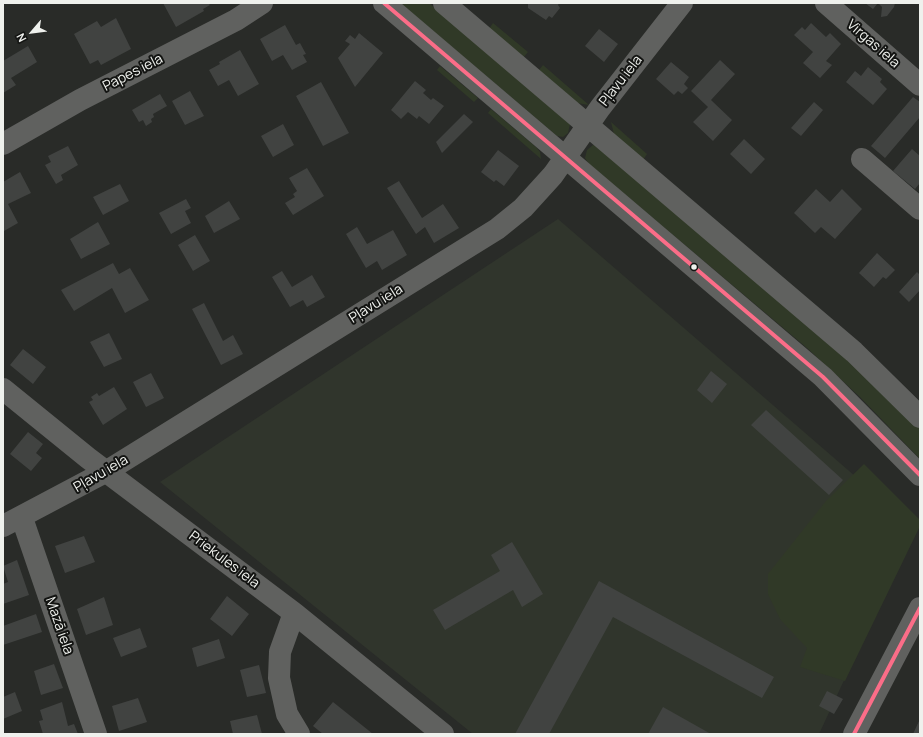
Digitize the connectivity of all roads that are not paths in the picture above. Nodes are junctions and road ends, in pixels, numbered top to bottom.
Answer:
1 (262, 3) edge
2 (384, 3) edge
3 (444, 3) edge
4 (682, 3) edge
5 (826, 3) edge
6 (920, 85) edge
7 (589, 125) junction
8 (3, 144) edge
9 (566, 158) junction
10 (862, 159) dead end
11 (920, 209) edge
12 (3, 389) edge
13 (920, 417) edge
14 (107, 471) junction
15 (920, 475) edge
16 (13, 522) edge
17 (920, 608) edge
18 (294, 613) junction
19 (96, 734) edge
20 (299, 734) edge
21 (443, 734) edge
22 (854, 734) edge

1 - 8 street, Papes iela
2 - 9 street
3 - 7 street
4 - 7 street, Pļavu iela
5 - 6 street, Virgas iela
7 - 9 street, Pļavu iela
7 - 13 street
9 - 14 street, Pļavu iela
9 - 15 street
10 - 11 street
12 - 14 street, Priekules iela
14 - 16 street, Pļavu iela
14 - 18 street, Priekules iela
16 - 19 street, Mazā iela
17 - 22 street
18 - 20 street
18 - 21 street, Priekules iela

